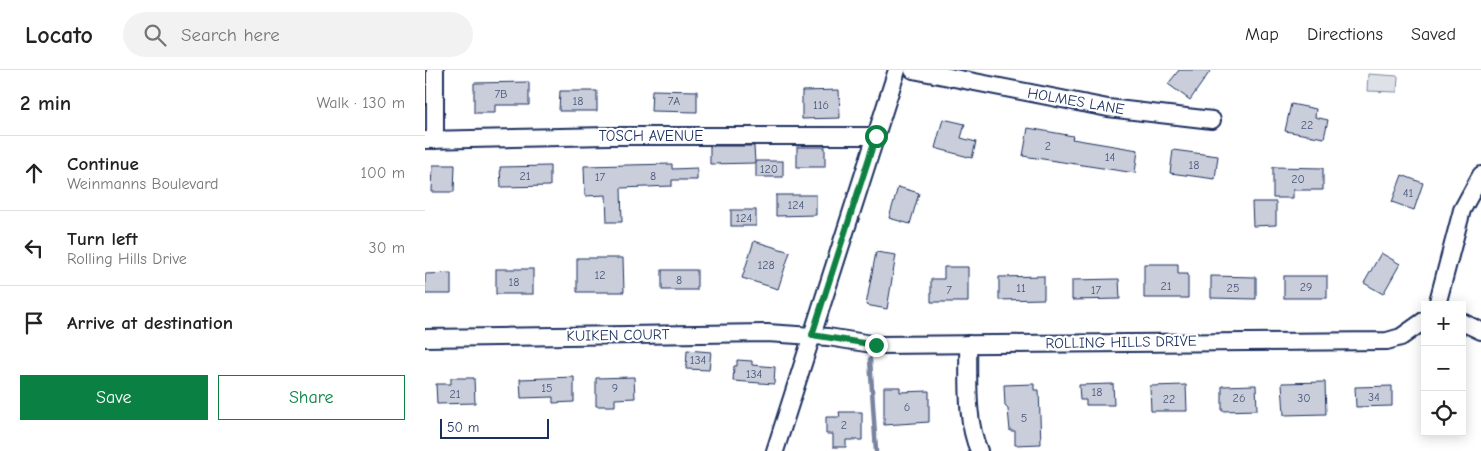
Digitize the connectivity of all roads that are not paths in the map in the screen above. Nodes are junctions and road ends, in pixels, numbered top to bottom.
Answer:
1 (435, 70) edge
2 (897, 70) edge
3 (913, 70) edge
4 (1211, 120) dead end
5 (876, 136) junction
6 (430, 140) edge
7 (1481, 175) edge
8 (1438, 301) edge
9 (1421, 323) edge
10 (1466, 324) edge
11 (1481, 331) edge
12 (812, 335) junction
13 (425, 338) edge
14 (968, 344) junction
15 (775, 451) edge
16 (979, 451) edge

1 - 6 street
2 - 5 street
3 - 4 street, HOLMES LANE
5 - 6 street, TOSCH AVENUE
5 - 12 street
7 - 8 street
9 - 14 street, ROLLING HILLS DRIVE
10 - 11 street
12 - 13 street, KUIKEN COURT
12 - 14 street, ROLLING HILLS DRIVE
12 - 15 street
14 - 16 street

